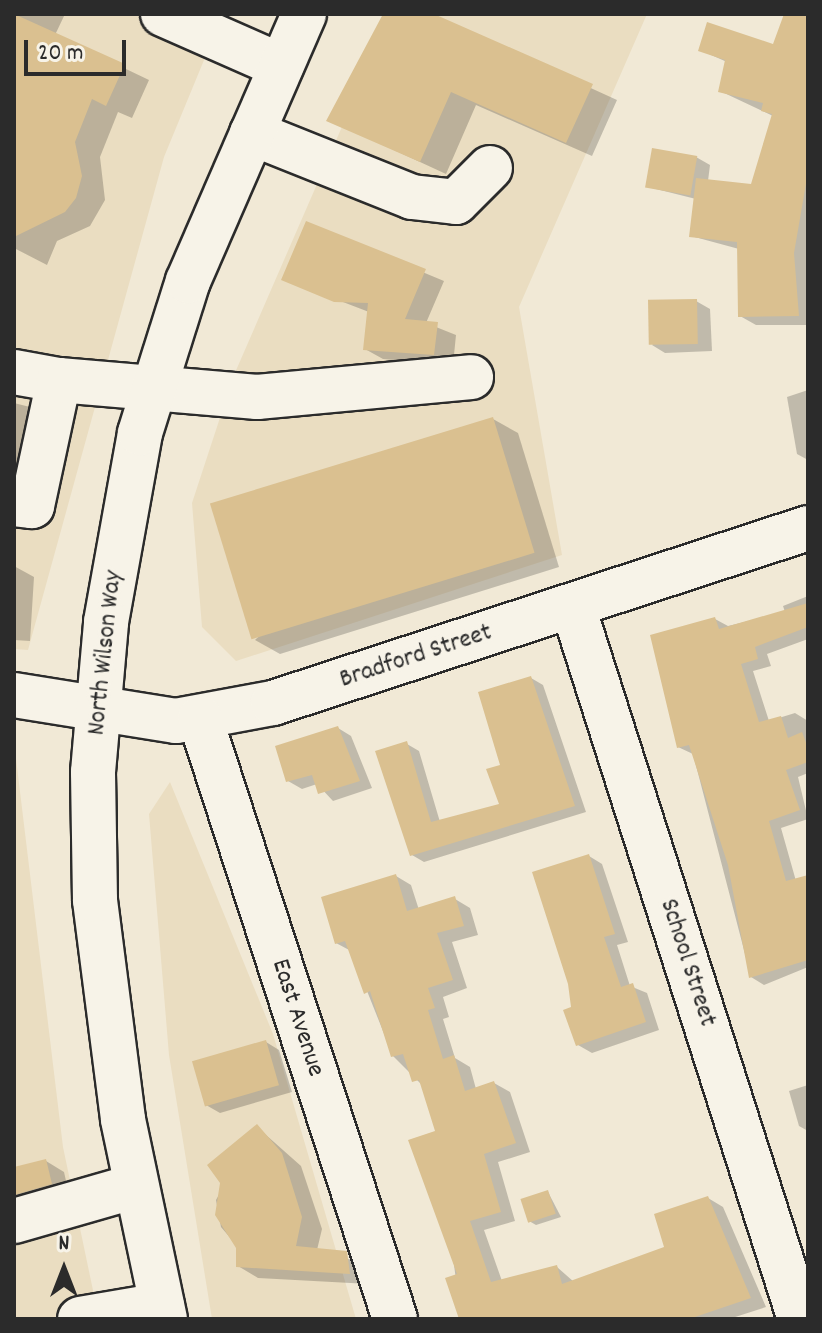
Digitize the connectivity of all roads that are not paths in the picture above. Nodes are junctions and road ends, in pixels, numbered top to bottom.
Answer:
1 (163, 14) edge
2 (304, 14) edge
3 (281, 66) junction
4 (252, 133) junction
5 (490, 168) dead end
6 (14, 372) edge
7 (471, 377) dead end
8 (59, 380) junction
9 (153, 393) junction
10 (14, 504) edge
11 (808, 528) edge
12 (573, 607) junction
13 (14, 695) edge
14 (99, 709) junction
15 (200, 718) junction
16 (136, 1186) junction
17 (14, 1221) edge
18 (164, 1312) edge
19 (80, 1319) edge
20 (395, 1319) edge
21 (800, 1319) edge

1 - 3 street
2 - 3 street, North Wilson Way
3 - 4 street, North Wilson Way
4 - 5 street
4 - 9 street, North Wilson Way
6 - 8 street
7 - 9 street
8 - 9 street
8 - 10 street
9 - 14 street, North Wilson Way
11 - 12 street, Bradford Street
12 - 15 street, Bradford Street
12 - 21 street, School Street
13 - 14 street, Bradford Street
14 - 15 street, Bradford Street
14 - 16 street, North Wilson Way
15 - 20 street, East Avenue
16 - 17 street
16 - 18 street, North Wilson Way
18 - 19 street

